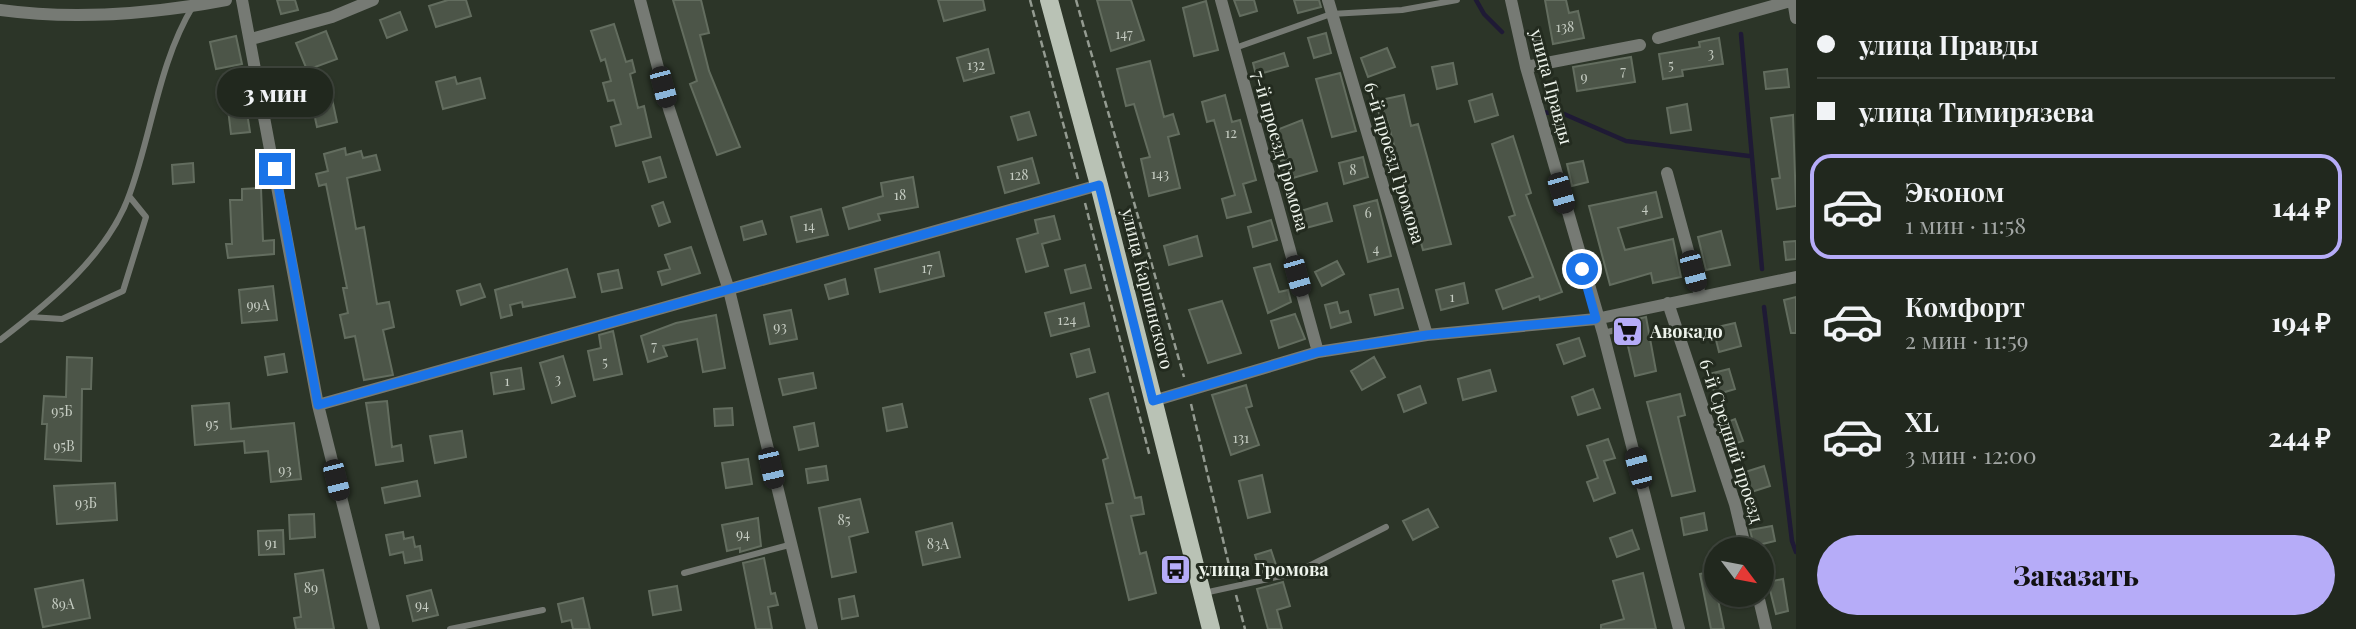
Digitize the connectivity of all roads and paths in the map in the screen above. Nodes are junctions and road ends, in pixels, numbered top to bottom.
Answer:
1 (226, 0) edge
2 (242, 0) edge
3 (373, 0) edge
4 (640, 0) edge
5 (1030, 0) edge
6 (1049, 0) edge
7 (1076, 0) edge
8 (1221, 0) edge
9 (1328, 0) edge
10 (1457, 0) edge
11 (1511, 0) edge
12 (1794, 0) edge
13 (193, 6) junction
14 (0, 10) edge
15 (1331, 13) junction
16 (1796, 18) edge
17 (1658, 38) dead end
18 (251, 39) junction
19 (1640, 45) dead end
20 (1233, 48) junction
21 (1525, 67) junction
22 (1667, 173) dead end
23 (1099, 185) junction
24 (1081, 190) junction
25 (129, 196) junction
26 (1796, 278) edge
27 (729, 290) junction
28 (1700, 295) junction
29 (1668, 303) junction
30 (30, 317) junction
31 (1596, 319) junction
32 (1427, 335) junction
33 (0, 340) edge
34 (1318, 352) junction
35 (1188, 390) junction
36 (1153, 401) junction
37 (318, 405) junction
38 (1151, 460) dead end
39 (1386, 527) dead end
40 (1743, 537) edge
41 (789, 545) junction
42 (684, 573) dead end
43 (1234, 586) junction
44 (1202, 594) junction
45 (1761, 607) edge
46 (543, 610) dead end
47 (374, 629) edge
48 (450, 629) edge
49 (812, 629) edge
50 (1211, 629) edge
51 (1245, 629) edge
52 (1679, 629) edge
53 (1766, 629) edge

1 - 13 street
2 - 18 street
3 - 18 street
4 - 27 street
5 - 24 path
6 - 23 main road, улица Карпинского
7 - 35 path
8 - 20 street, 7-й проезд Громова
9 - 15 street, 6-й проезд Громова
10 - 15 lane
11 - 21 street, улица Правды
12 - 16 street
12 - 17 street
13 - 14 street
13 - 25 lane
15 - 20 lane
15 - 32 street, 6-й проезд Громова
18 - 37 street
19 - 21 street
20 - 34 street, 7-й проезд Громова
21 - 31 street, улица Правды
22 - 28 street
23 - 24 street
23 - 36 main road, улица Карпинского
24 - 27 street
24 - 38 path
25 - 30 lane
25 - 30 lane
26 - 28 street
27 - 37 street
27 - 41 street
28 - 29 street
29 - 31 street
29 - 40 street, 6-й Средний проезд
30 - 33 lane
31 - 32 street
31 - 52 street, улица Правды
32 - 34 street
34 - 35 street
35 - 36 street
35 - 43 path
36 - 44 main road, улица Карпинского
37 - 47 street
39 - 43 lane
41 - 42 lane
41 - 49 street
43 - 44 lane
43 - 51 path
44 - 50 main road, улица Карпинского
45 - 53 street
46 - 48 lane

